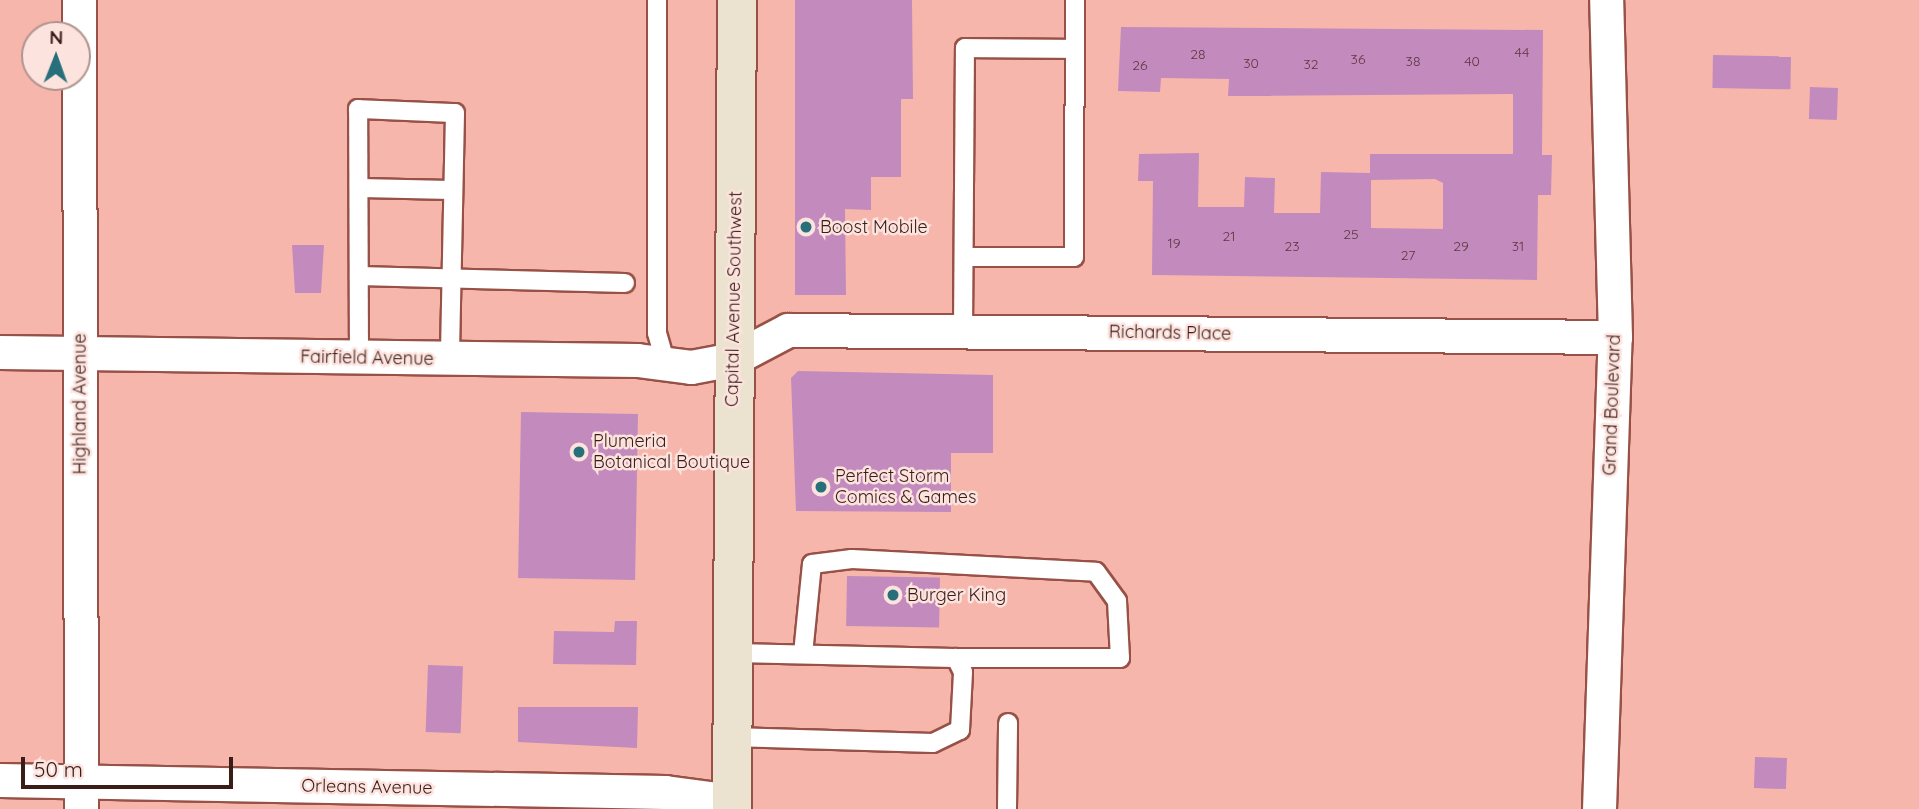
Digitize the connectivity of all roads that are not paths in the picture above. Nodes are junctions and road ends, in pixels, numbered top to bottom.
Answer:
1 (79, 0) edge
2 (656, 0) edge
3 (737, 0) edge
4 (1075, 0) edge
5 (1606, 0) edge
6 (1075, 49) junction
7 (359, 188) junction
8 (453, 190) junction
9 (964, 257) junction
10 (359, 276) junction
11 (451, 277) junction
12 (625, 284) dead end
13 (963, 331) junction
14 (1615, 337) junction
15 (0, 352) edge
16 (80, 353) junction
17 (359, 358) junction
18 (733, 359) junction
19 (450, 360) junction
20 (666, 365) junction
21 (733, 653) junction
22 (803, 654) junction
23 (956, 657) junction
24 (1008, 723) dead end
25 (733, 737) junction
26 (0, 780) edge
27 (81, 796) edge
28 (732, 805) edge
29 (1007, 809) edge
30 (1599, 809) edge

1 - 16 street, Highland Avenue
2 - 20 lane
3 - 18 main road, Capital Avenue Southwest
4 - 6 lane
5 - 14 street, Grand Boulevard
6 - 9 lane
6 - 9 lane
7 - 8 lane
7 - 8 lane
7 - 10 lane
8 - 11 lane
9 - 13 lane
10 - 11 lane
10 - 17 lane
11 - 12 lane
11 - 19 lane
13 - 14 street, Richards Place
13 - 18 street, Richards Place
14 - 30 street, Grand Boulevard
15 - 16 street, Fairfield Avenue
16 - 17 street, Fairfield Avenue
16 - 27 street, Highland Avenue
17 - 19 street, Fairfield Avenue
18 - 20 street, Fairfield Avenue
18 - 21 main road, Capital Avenue Southwest
19 - 20 street, Fairfield Avenue
21 - 22 lane
21 - 25 main road, Capital Avenue Southwest
22 - 23 lane
22 - 23 lane
23 - 25 lane
24 - 29 lane
25 - 28 main road, Capital Avenue Southwest
26 - 27 street, Orleans Avenue
27 - 28 street, Orleans Avenue

